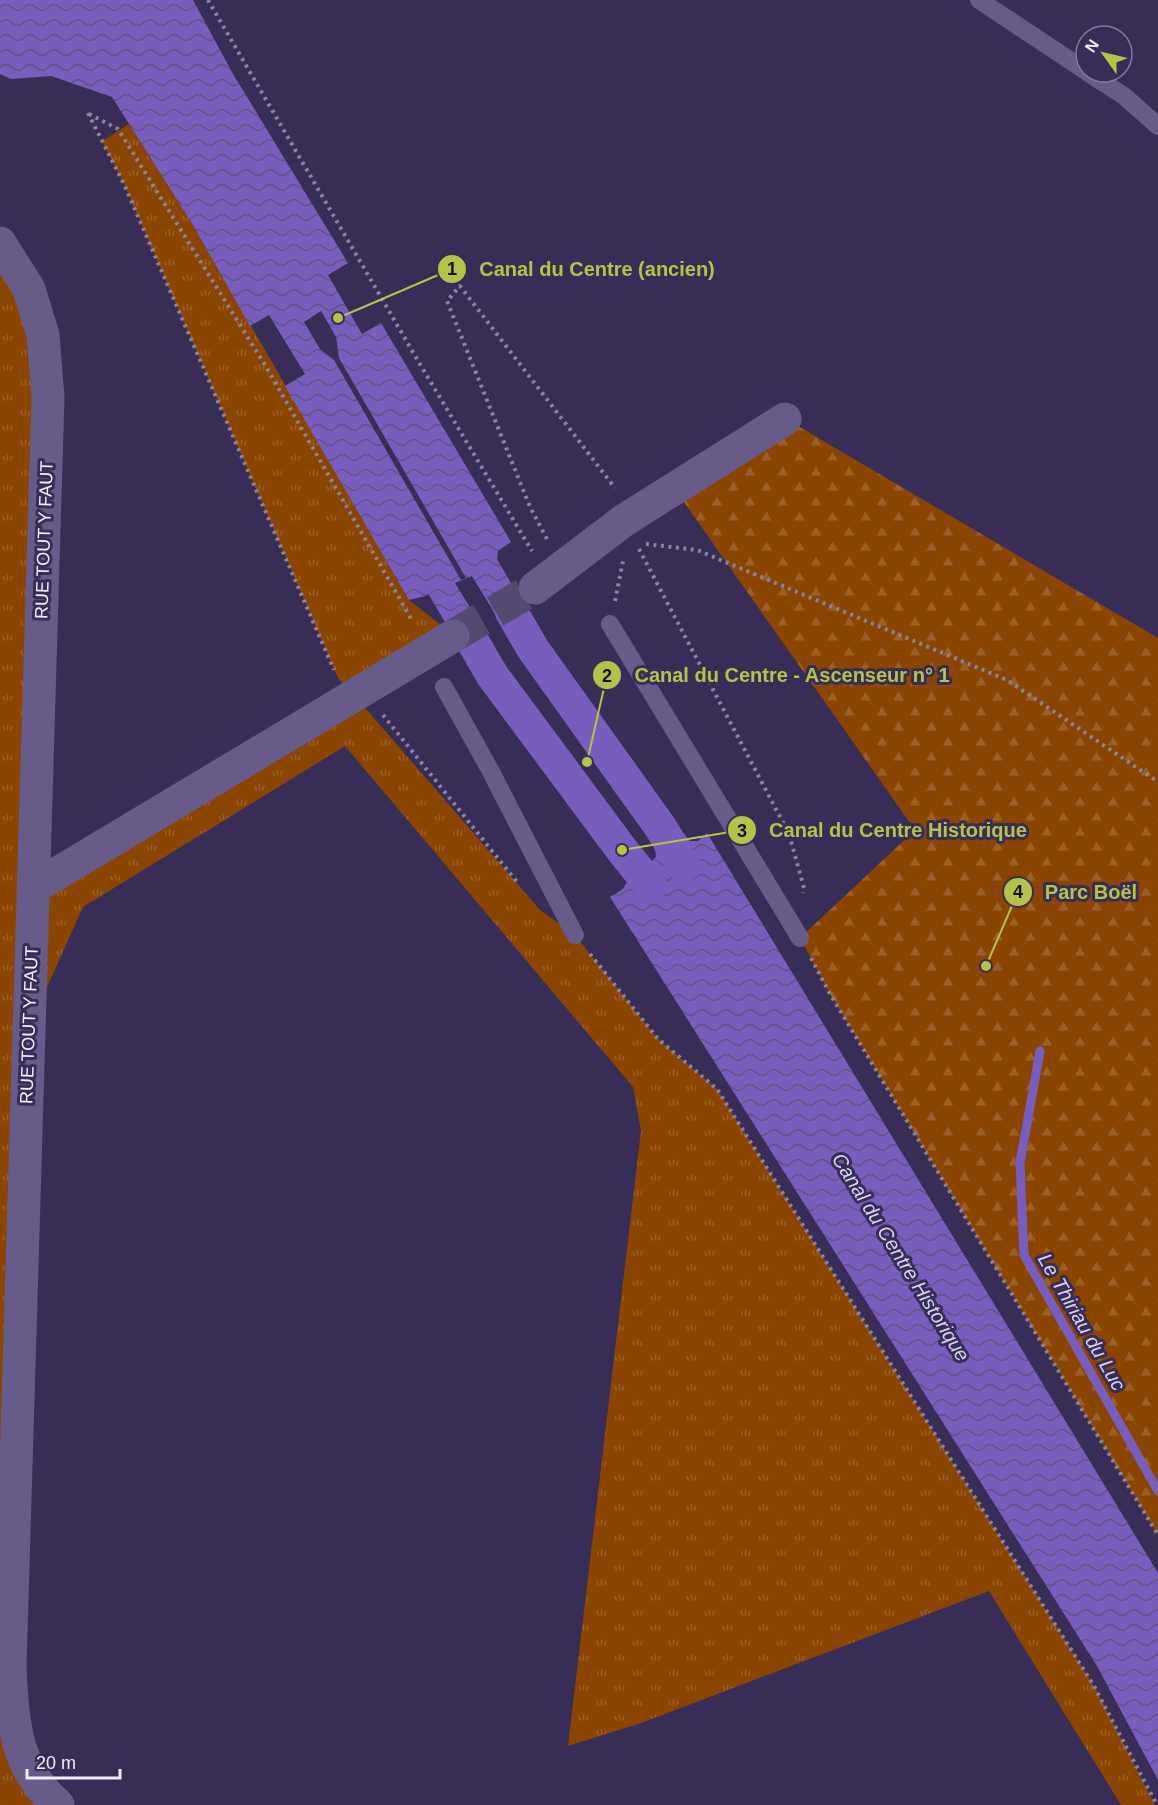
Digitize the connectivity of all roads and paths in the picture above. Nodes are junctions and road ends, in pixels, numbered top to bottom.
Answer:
1 (208, 0) edge
2 (979, 0) edge
3 (1074, 63) edge
4 (1106, 84) edge
5 (1158, 126) edge
6 (0, 243) edge
7 (784, 419) dead end
8 (628, 538) junction
9 (535, 588) tunnel mouth
10 (610, 624) joint
11 (418, 633) dead end
12 (453, 636) tunnel mouth
13 (444, 687) dead end
14 (354, 694) junction
15 (1158, 782) edge
16 (518, 882) dead end
17 (33, 888) junction
18 (575, 935) joint
19 (800, 938) junction
20 (1158, 1535) edge
21 (58, 1805) edge
22 (1157, 1805) edge

1 - 8 path
2 - 3 lane
4 - 5 lane
6 - 17 street, RUE TOUT Y FAUT
7 - 8 street
8 - 9 street
8 - 10 path
8 - 15 path
8 - 19 path
10 - 19 lane
11 - 14 path
12 - 14 street
13 - 18 lane
14 - 16 path
14 - 17 street
17 - 21 street, RUE TOUT Y FAUT
18 - 22 path
19 - 20 path

